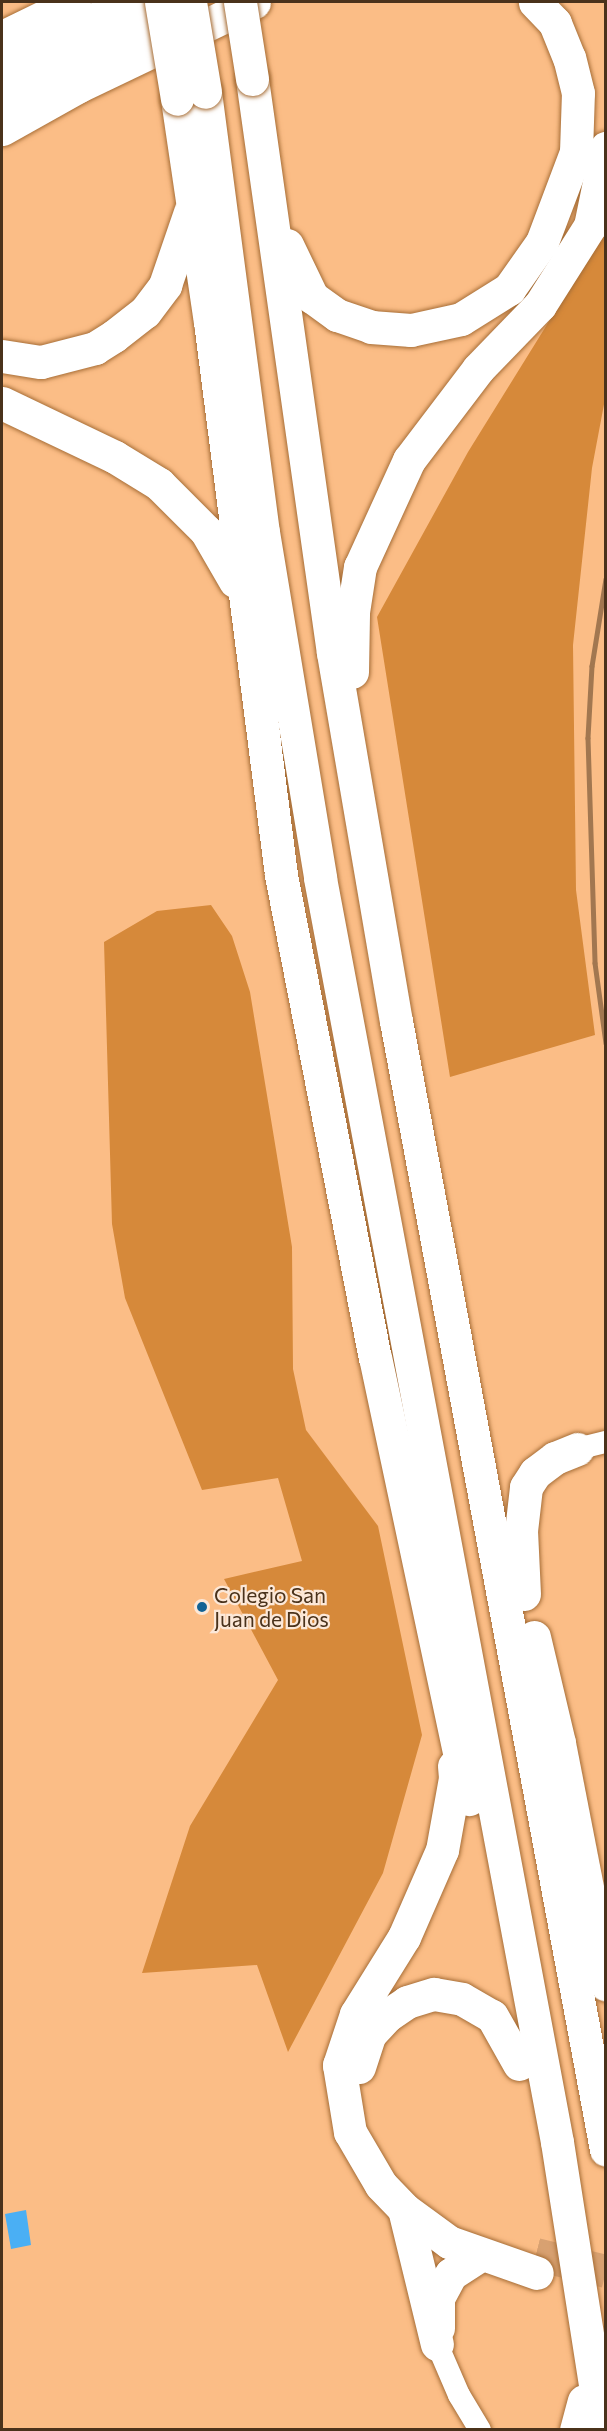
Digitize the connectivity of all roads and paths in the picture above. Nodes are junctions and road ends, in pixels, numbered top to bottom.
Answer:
1 (74, 2) edge
2 (130, 2) edge
3 (161, 2) edge
4 (192, 2) edge
5 (240, 2) edge
6 (254, 2) edge
7 (535, 2) edge
8 (2, 37) edge
9 (2, 64) edge
10 (191, 95) junction
11 (2, 99) edge
12 (2, 129) edge
13 (606, 148) edge
14 (269, 193) junction
15 (193, 204) junction
16 (2, 356) edge
17 (2, 403) edge
18 (263, 532) junction
19 (249, 643) junction
20 (350, 739) junction
21 (308, 1003) junction
22 (591, 1446) edge
23 (478, 1449) junction
24 (524, 1594) junction
25 (444, 1690) junction
26 (601, 1943) edge
27 (606, 1984) edge
28 (519, 2064) junction
29 (606, 2150) edge
30 (404, 2209) junction
31 (480, 2255) junction
32 (437, 2344) junction
33 (584, 2420) edge
34 (480, 2430) edge
35 (602, 2430) edge

1 - 8 highway
2 - 9 highway
3 - 10 highway, bridge
4 - 10 highway, bridge
4 - 11 highway
5 - 14 highway, bridge
6 - 12 highway
7 - 14 highway
10 - 15 highway
10 - 18 highway
13 - 20 highway
14 - 20 highway
15 - 16 highway
15 - 19 highway
17 - 19 highway
18 - 21 highway
18 - 35 highway
19 - 21 highway
20 - 23 highway
21 - 25 highway
22 - 24 highway
23 - 24 highway
23 - 29 highway
24 - 26 highway
25 - 28 highway
25 - 30 highway
26 - 27 highway
28 - 31 highway
28 - 33 highway
30 - 31 highway
30 - 32 highway
31 - 32 highway
32 - 34 street

